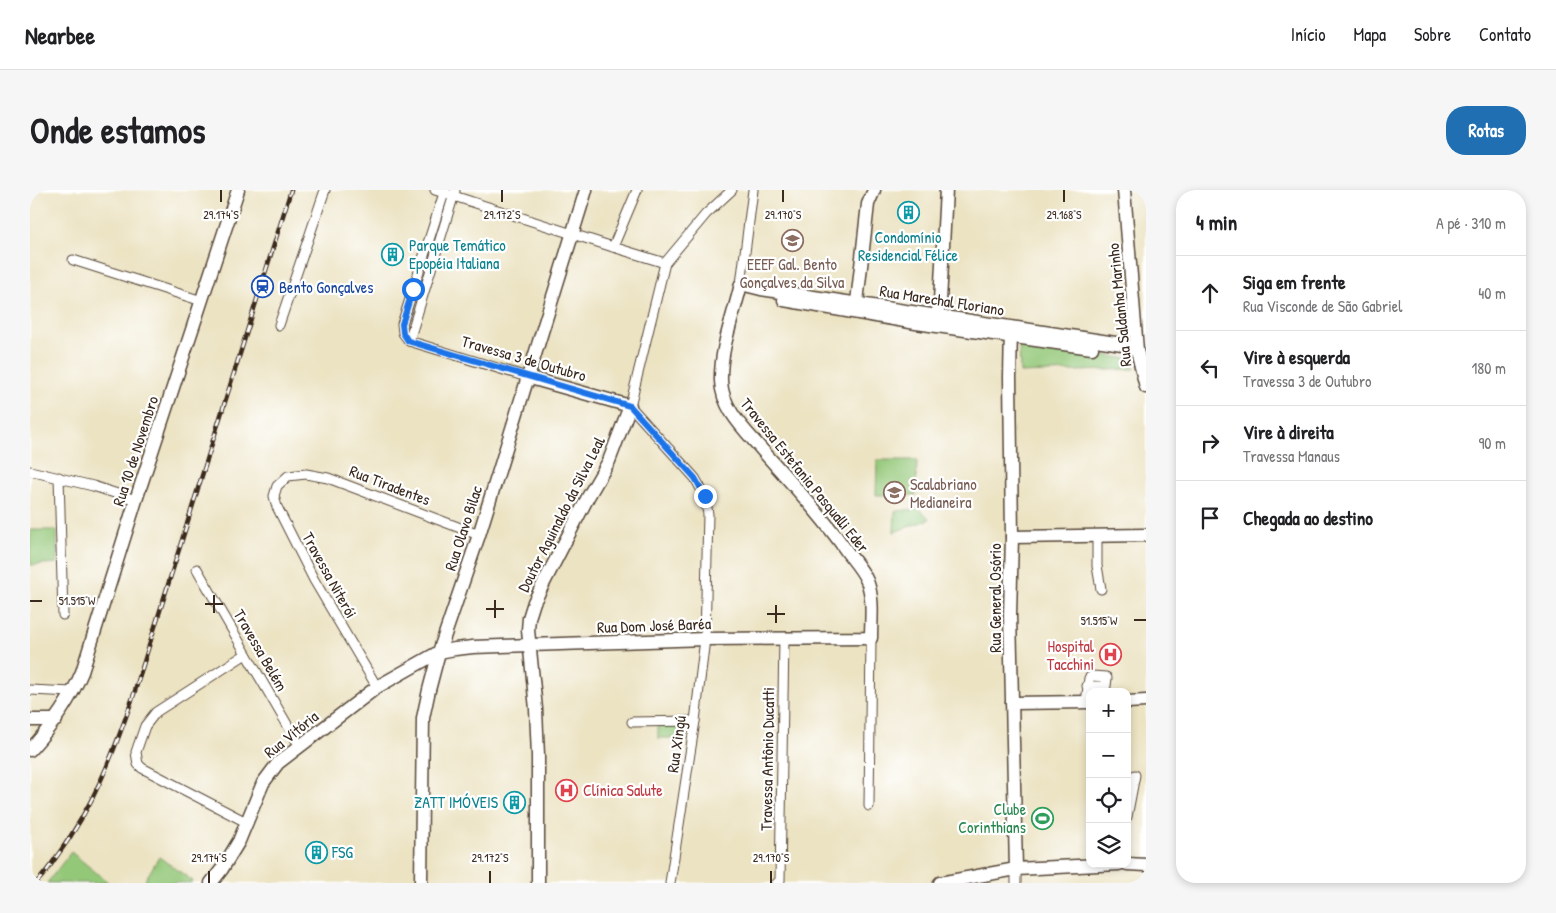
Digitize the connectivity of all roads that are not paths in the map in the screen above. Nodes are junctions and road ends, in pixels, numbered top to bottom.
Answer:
1 (238, 190) edge
2 (325, 190) edge
3 (434, 190) edge
4 (586, 190) edge
5 (637, 190) edge
6 (732, 190) edge
7 (753, 190) edge
8 (874, 190) edge
9 (946, 190) edge
10 (1124, 190) edge
11 (445, 191) edge
12 (455, 193) edge
13 (572, 234) junction
14 (613, 248) junction
15 (73, 260) dead end
16 (665, 263) junction
17 (740, 288) junction
18 (413, 289) junction
19 (424, 292) junction
20 (202, 301) junction
21 (856, 308) junction
22 (937, 315) junction
23 (916, 323) junction
24 (279, 325) dead end
25 (1011, 332) junction
26 (408, 341) junction
27 (1136, 350) edge
28 (527, 376) junction
29 (1146, 387) edge
30 (630, 406) junction
31 (30, 470) edge
32 (288, 476) joint
33 (59, 477) junction
34 (136, 500) junction
35 (479, 535) junction
36 (1097, 535) junction
37 (1146, 535) edge
38 (1012, 537) junction
39 (197, 569) dead end
40 (1101, 589) dead end
41 (63, 615) dead end
42 (784, 638) junction
43 (871, 638) junction
44 (705, 639) junction
45 (530, 645) junction
46 (438, 652) junction
47 (246, 654) junction
48 (377, 687) junction
49 (30, 690) edge
50 (73, 692) junction
51 (1131, 702) edge
52 (1146, 702) edge
53 (1012, 703) junction
54 (1086, 703) edge
55 (30, 720) edge
56 (56, 720) junction
57 (695, 721) junction
58 (632, 722) dead end
59 (299, 746) junction
60 (30, 750) edge
61 (1135, 775) dead end
62 (1131, 796) edge
63 (870, 806) dead end
64 (248, 823) junction
65 (1131, 864) edge
66 (1086, 865) edge
67 (1146, 865) edge
68 (1016, 869) junction
69 (779, 882) edge
70 (211, 883) edge
71 (421, 883) edge
72 (538, 883) edge
73 (670, 883) edge
74 (940, 883) edge
75 (1016, 883) edge

1 - 20 street, Rua 10 de Novembro
2 - 24 street
3 - 11 street
4 - 13 street, Rua Olavo Bilac
5 - 14 street
6 - 16 street, Doutor Aguinaldo da Silva Leal
7 - 17 street
8 - 21 street
9 - 22 street
10 - 27 street, Rua Saldanha Marinho
11 - 12 street
11 - 18 street
12 - 13 street
12 - 19 street
13 - 14 street
13 - 28 street, Rua Olavo Bilac
14 - 16 street
15 - 20 street
16 - 30 street, Doutor Aguinaldo da Silva Leal
17 - 21 street, Rua Marechal Floriano
17 - 43 street, Travessa Estefania Pasqualli Eder
18 - 19 street
18 - 26 street
19 - 26 street
20 - 34 street, Rua 10 de Novembro
21 - 22 street, Rua Marechal Floriano
21 - 23 street, Rua Marechal Floriano
22 - 23 street
22 - 25 street, Rua Marechal Floriano
23 - 25 street, Rua Marechal Floriano
25 - 27 street, Rua Marechal Floriano
25 - 38 street, Rua General Osório
26 - 28 street, Travessa 3 de Outubro
27 - 29 street, Rua Saldanha Marinho
28 - 30 street, Travessa 3 de Outubro
28 - 35 street, Rua Olavo Bilac
30 - 44 street, Rua Xingú
30 - 45 street, Doutor Aguinaldo da Silva Leal
31 - 33 street
32 - 35 street, Rua Tiradentes
32 - 48 street, Travessa Niterói
33 - 34 street
33 - 41 street
34 - 50 street, Rua 10 de Novembro
35 - 46 street, Rua Olavo Bilac
36 - 37 street
36 - 38 street
36 - 40 street
38 - 53 street, Rua General Osório
39 - 47 street, Travessa Belém
42 - 43 street, Rua Dom José Baréa
42 - 44 street, Rua Dom José Baréa
42 - 69 street, Travessa Antônio Ducatti
43 - 63 street, Travessa Estefania Pasqualli Eder
44 - 45 street, Rua Dom José Baréa
44 - 57 street, Rua Xingú
45 - 46 street, Rua Dom José Baréa
45 - 72 street, Doutor Aguinaldo da Silva Leal
46 - 48 street, Rua Vitória
46 - 71 street, Rua Olavo Bilac
47 - 59 street, Travessa Belém
47 - 64 street
48 - 59 street, Rua Vitória
49 - 50 street
50 - 56 street, Rua 10 de Novembro
51 - 52 street
53 - 54 street
53 - 68 street, Rua General Osório
55 - 56 street
56 - 60 street, Rua 10 de Novembro
57 - 58 street
57 - 73 street, Rua Xingú
59 - 64 street, Rua Vitória
61 - 62 street
64 - 70 street, Rua Vitória
65 - 67 street
66 - 68 street
68 - 74 street
68 - 75 street

